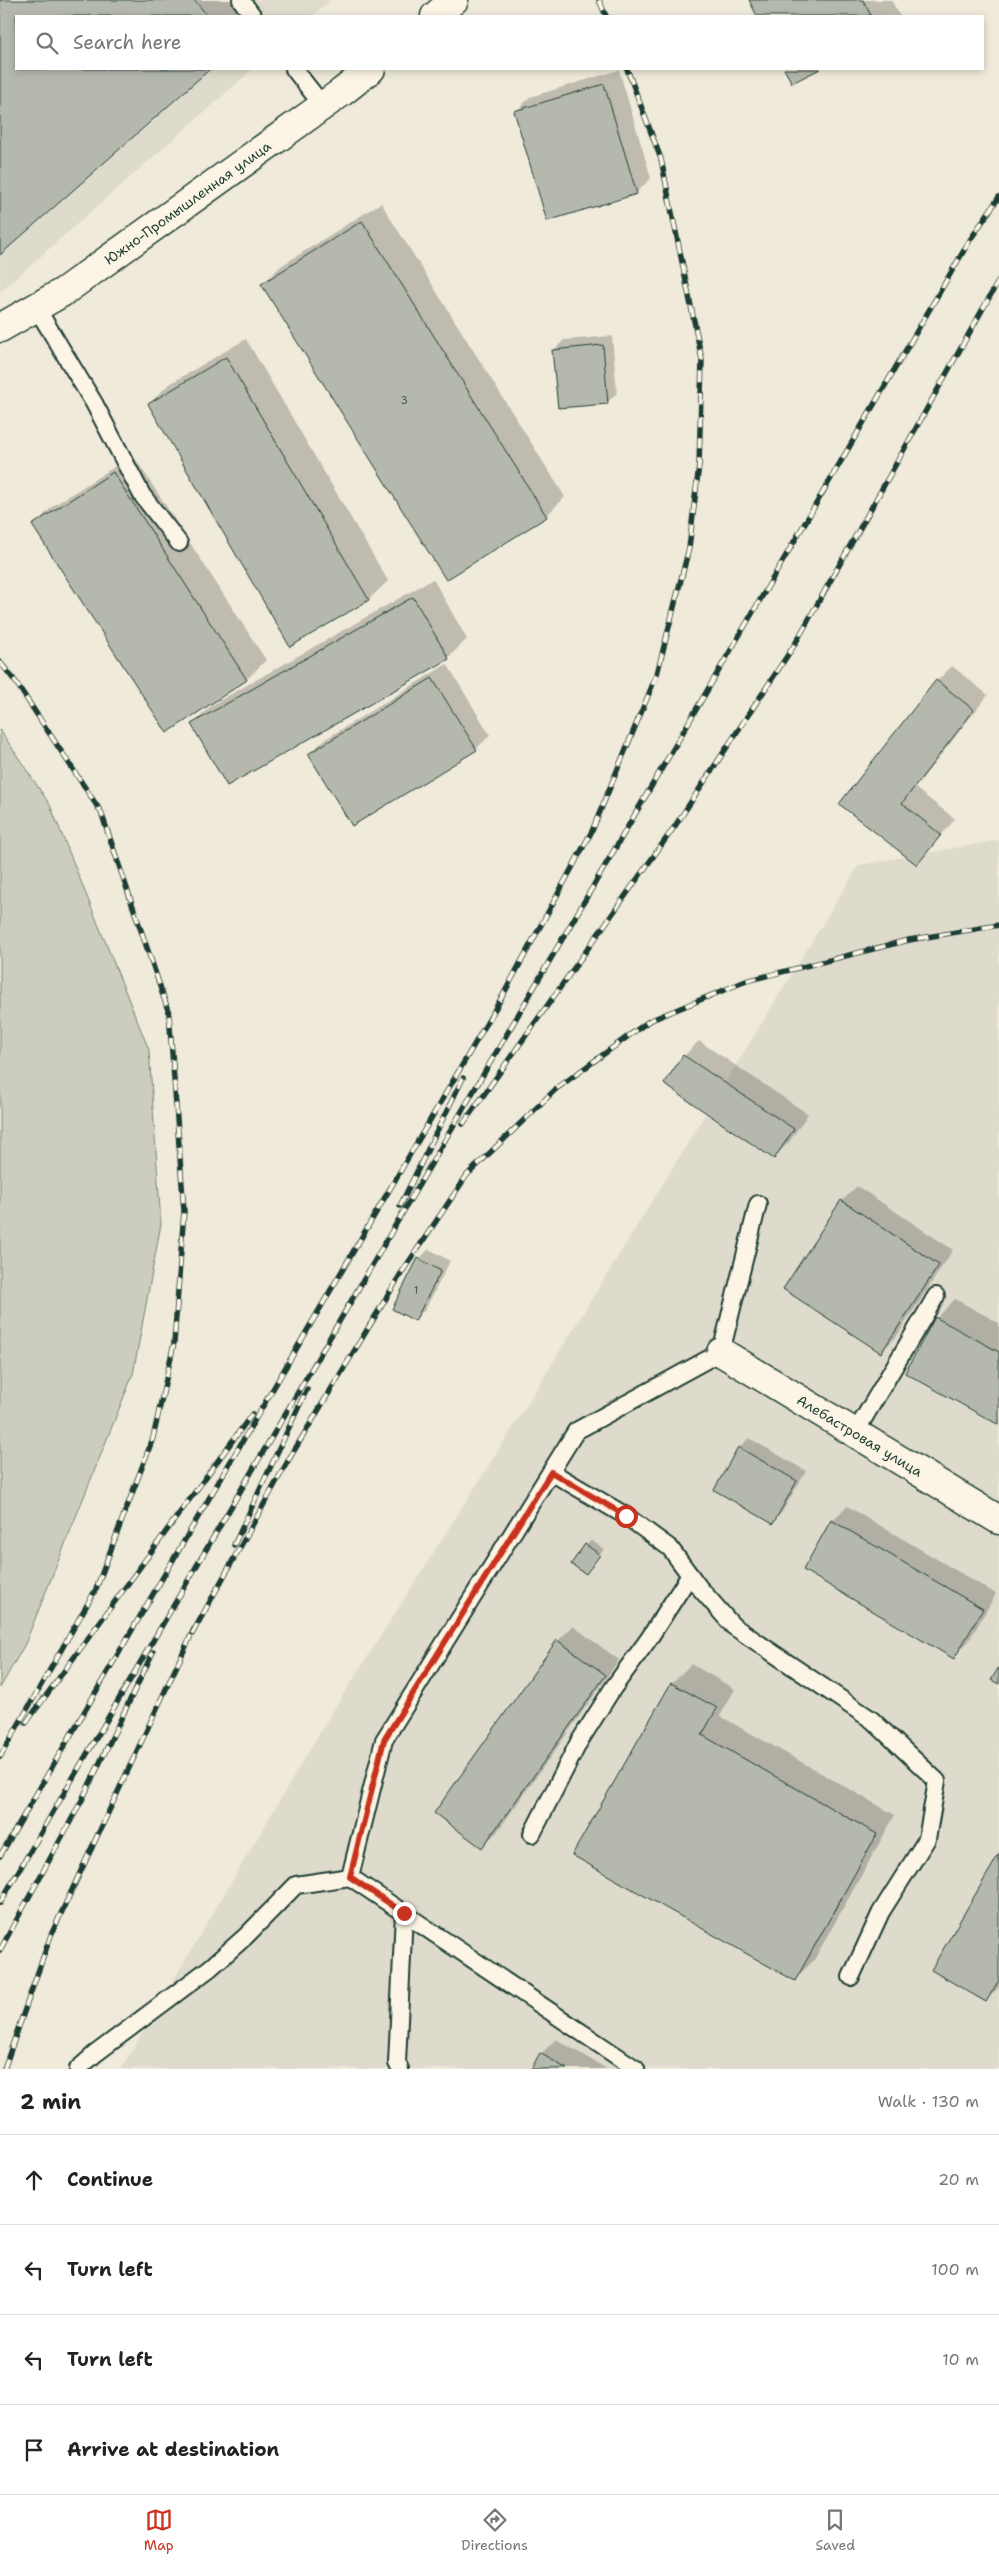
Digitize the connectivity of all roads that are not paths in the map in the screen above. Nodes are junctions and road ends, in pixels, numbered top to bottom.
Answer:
1 (241, 0) edge
2 (454, 0) edge
3 (253, 15) edge
4 (436, 15) edge
5 (295, 70) edge
6 (370, 70) edge
7 (323, 106) junction
8 (36, 307) junction
9 (0, 328) edge
10 (179, 544) dead end
11 (758, 1204) dead end
12 (936, 1296) dead end
13 (721, 1352) junction
14 (855, 1433) junction
15 (551, 1472) junction
16 (999, 1520) edge
17 (690, 1575) junction
18 (532, 1834) dead end
19 (350, 1877) junction
20 (404, 1913) junction
21 (851, 1977) dead end
22 (78, 2069) edge
23 (400, 2069) edge
24 (636, 2069) edge

1 - 3 lane
2 - 4 street
5 - 7 lane
6 - 7 street, Южно-Промышленная улица
7 - 8 street, Южно-Промышленная улица
8 - 9 street, Южно-Промышленная улица
8 - 10 lane
11 - 13 lane
12 - 14 lane
13 - 14 street, Алебастровая улица
13 - 15 lane
14 - 16 street, Алебастровая улица
15 - 17 lane
15 - 19 lane
17 - 18 lane
17 - 21 lane
19 - 20 lane
19 - 22 lane
20 - 23 lane
20 - 24 lane

